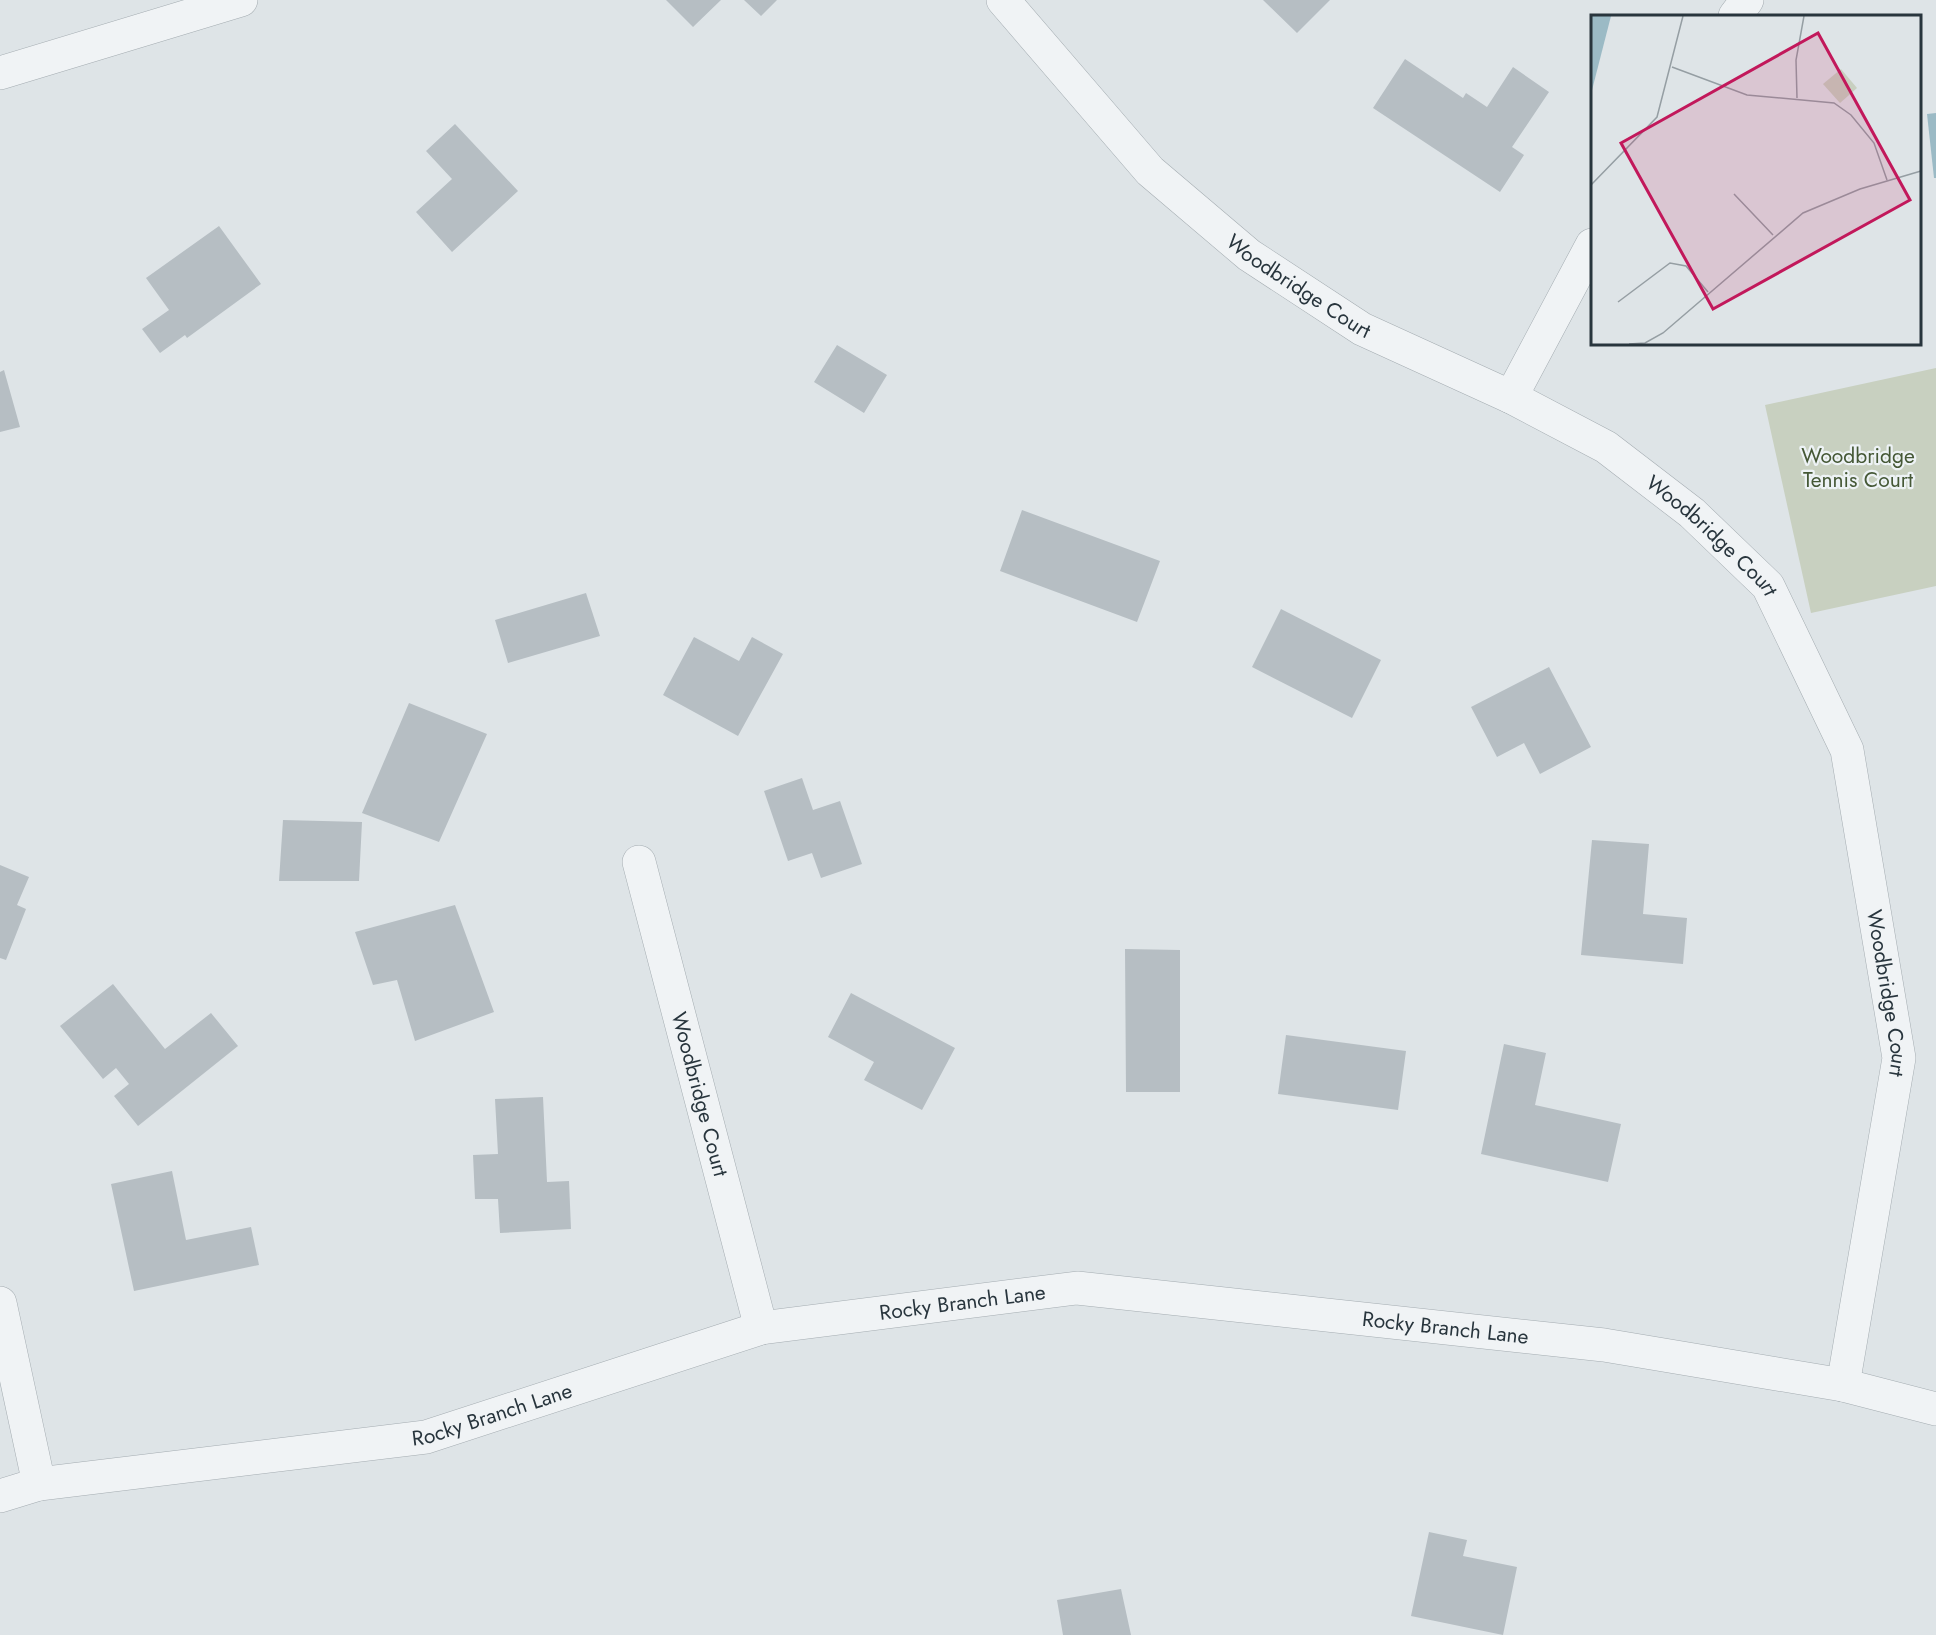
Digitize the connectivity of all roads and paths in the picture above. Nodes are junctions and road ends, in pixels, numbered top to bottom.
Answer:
1 (241, 0) edge
2 (1003, 0) edge
3 (1747, 0) edge
4 (1736, 15) edge
5 (0, 74) edge
6 (1591, 249) edge
7 (1511, 398) junction
8 (639, 862) dead end
9 (0, 1303) edge
10 (761, 1328) junction
11 (1843, 1385) junction
12 (1936, 1409) edge
13 (39, 1484) junction
14 (0, 1496) edge

1 - 5 street
2 - 7 street, Woodbridge Court
3 - 4 street
6 - 7 street
7 - 11 street, Woodbridge Court
8 - 10 street, Woodbridge Court
9 - 13 street
10 - 11 street, Rocky Branch Lane
10 - 13 street, Rocky Branch Lane
11 - 12 street, Rocky Branch Lane
13 - 14 street, Rocky Branch Lane

